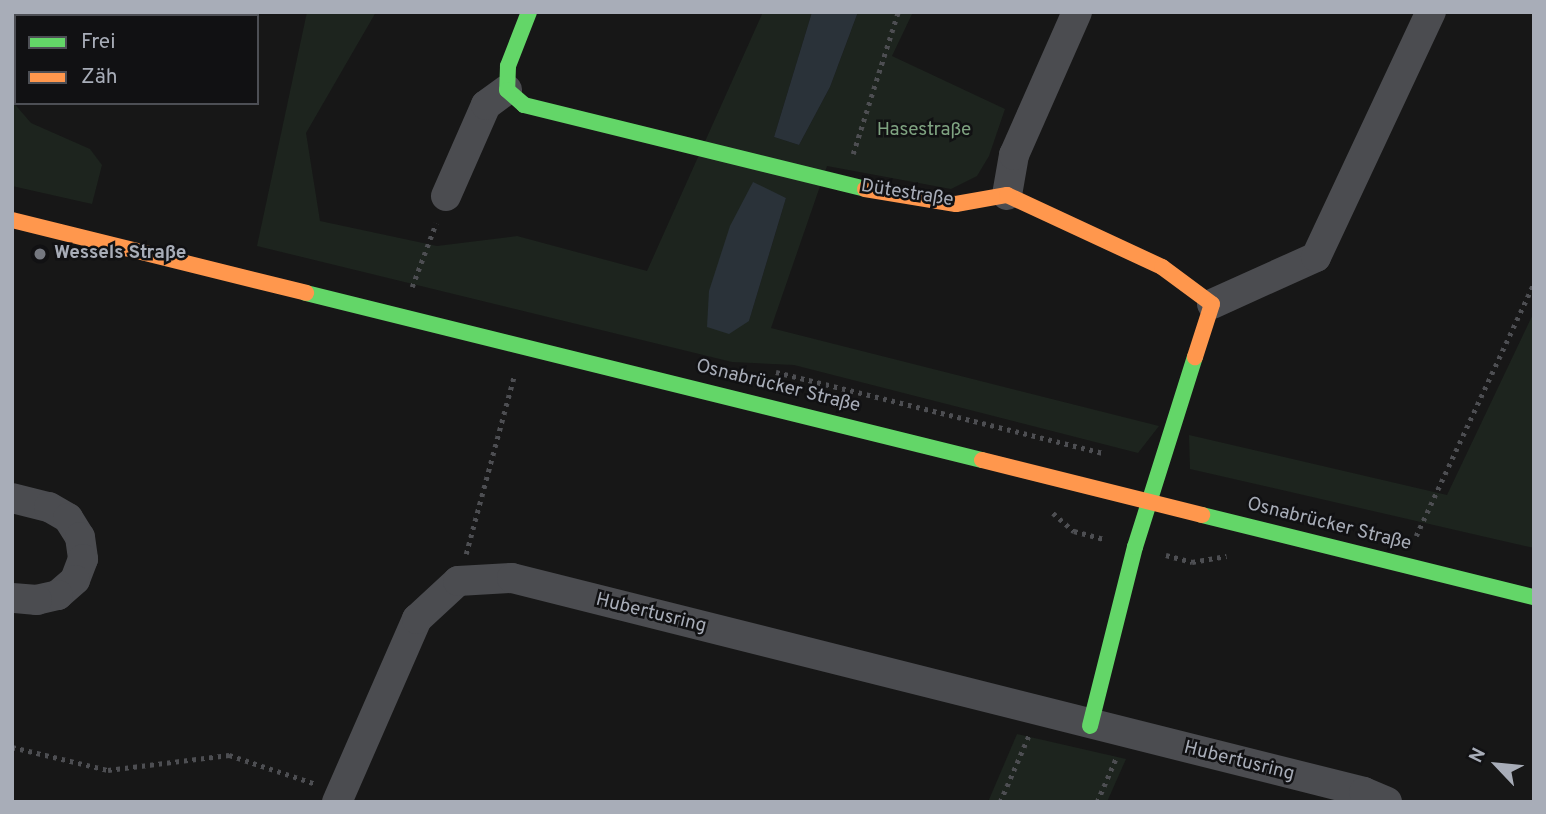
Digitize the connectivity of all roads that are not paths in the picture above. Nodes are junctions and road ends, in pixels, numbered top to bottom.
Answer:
1 (529, 12) edge
2 (1077, 12) edge
3 (1431, 12) edge
4 (507, 90) junction
5 (1007, 195) junction
6 (446, 196) road end
7 (12, 220) edge
8 (1212, 304) junction
9 (12, 498) edge
10 (1152, 501) junction
11 (1534, 597) edge
12 (12, 598) edge
13 (1090, 726) junction
14 (339, 797) edge
15 (1387, 802) edge

1 - 4 street
2 - 5 street
3 - 8 street
4 - 5 street, Dütestraße
4 - 6 street
5 - 8 street
7 - 10 street, Osnabrücker Straße
8 - 10 street
9 - 12 street
10 - 11 street, Osnabrücker Straße
10 - 13 street
13 - 14 street, Hubertusring
13 - 15 street, Hubertusring

